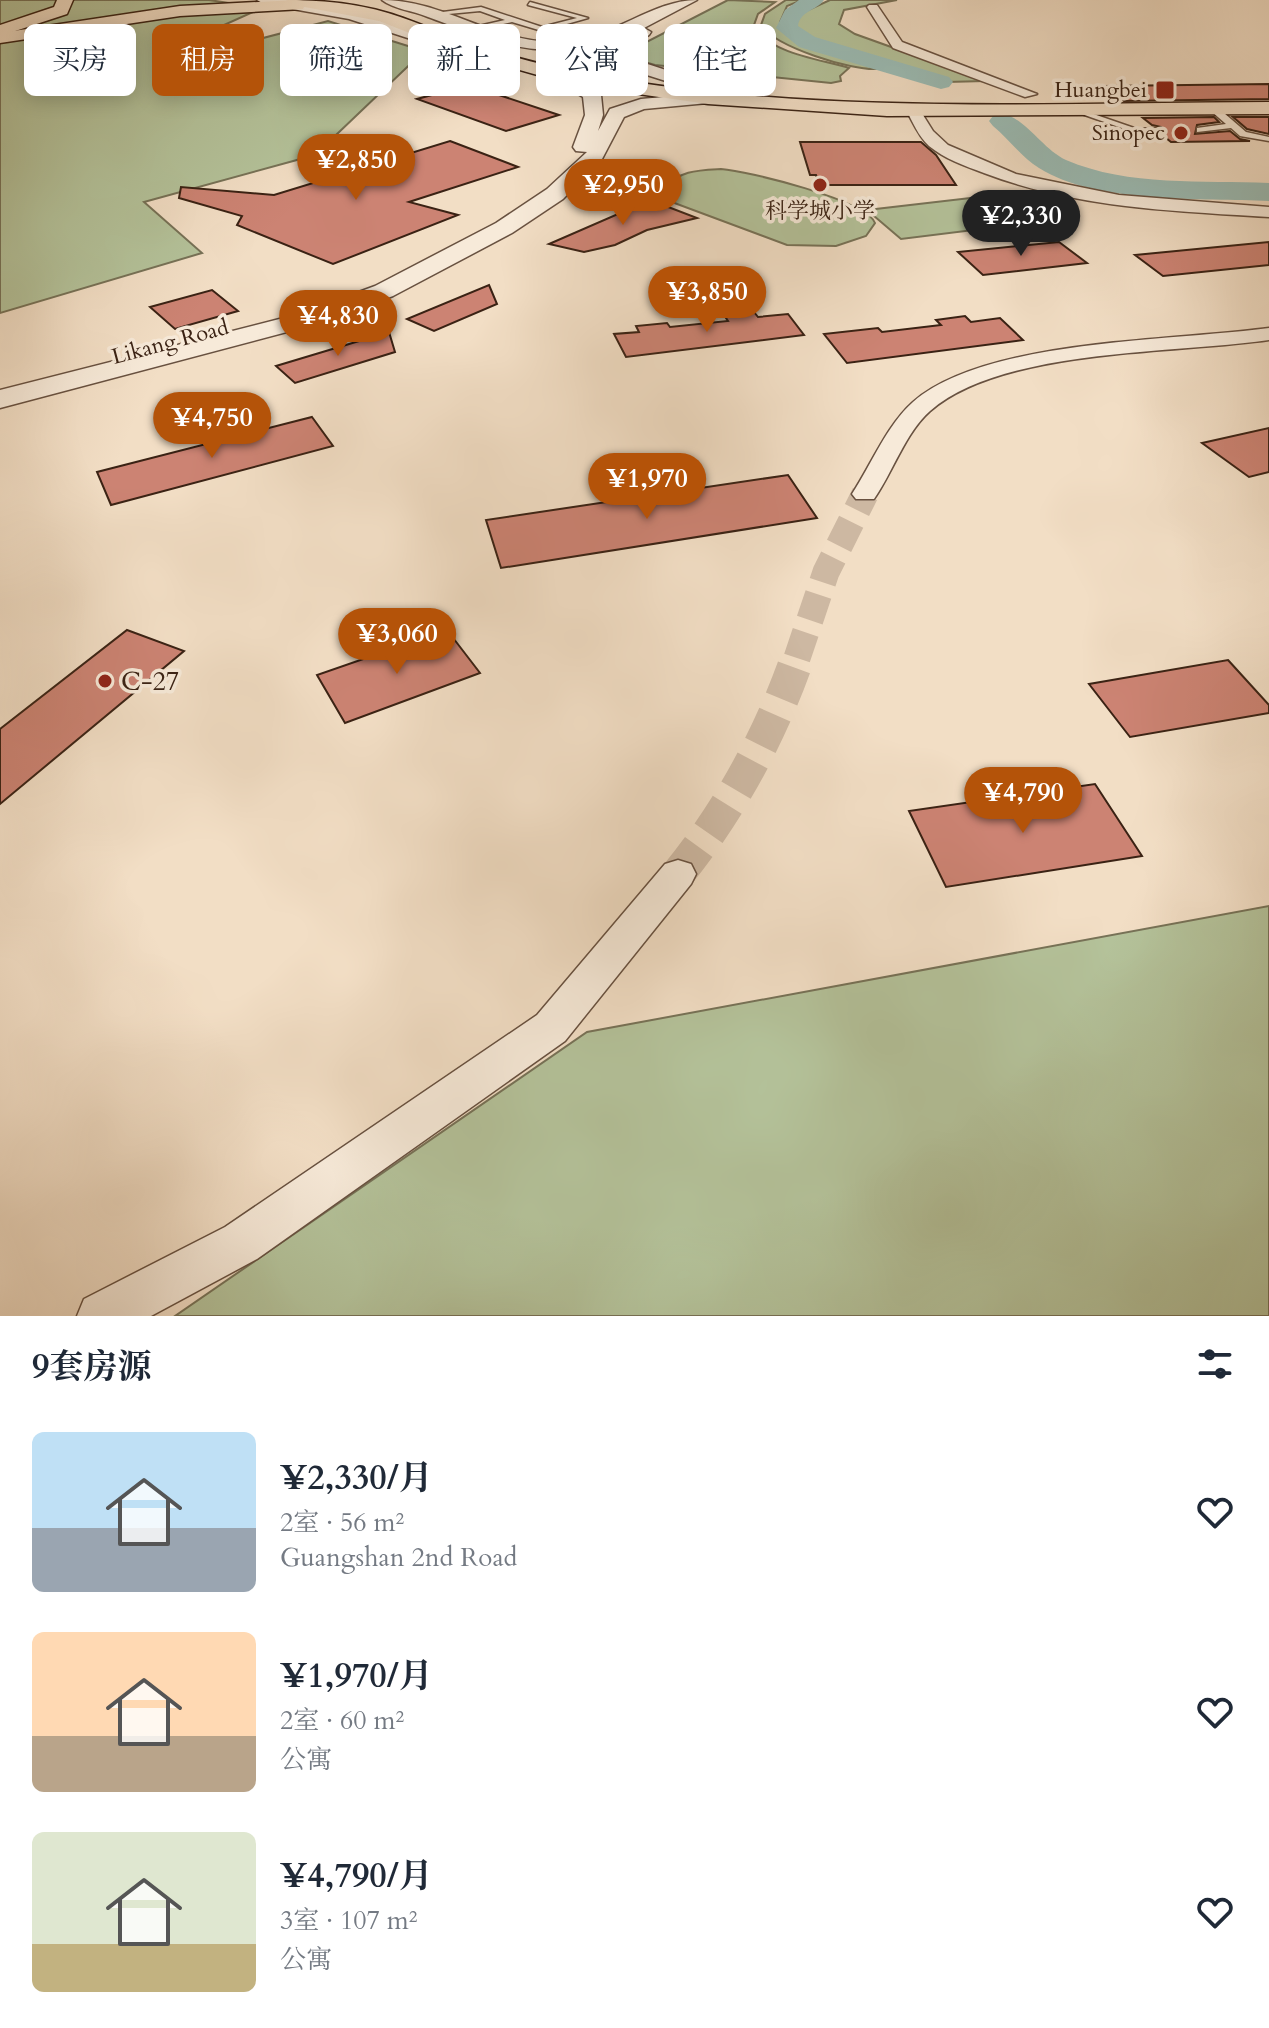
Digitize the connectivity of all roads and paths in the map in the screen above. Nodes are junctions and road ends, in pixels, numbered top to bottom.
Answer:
1 (51, 0) edge
2 (65, 0) edge
3 (264, 0) edge
4 (355, 0) edge
5 (690, 0) edge
6 (708, 0) edge
7 (295, 2) edge
8 (530, 4) dead end
9 (873, 7) dead end
10 (386, 8) edge
11 (438, 13) junction
12 (418, 24) edge
13 (466, 24) edge
14 (477, 24) edge
15 (502, 24) edge
16 (0, 28) edge
17 (520, 30) edge
18 (408, 31) edge
19 (520, 33) edge
20 (520, 35) edge
21 (0, 38) edge
22 (664, 75) edge
23 (664, 76) edge
24 (648, 89) edge
25 (776, 89) edge
26 (1269, 91) edge
27 (592, 96) edge
28 (708, 98) junction
29 (1033, 102) junction
30 (918, 105) junction
31 (1269, 108) edge
32 (1214, 109) junction
33 (1079, 110) junction
34 (1233, 125) junction
35 (1156, 130) dead end
36 (1200, 130) dead end
37 (1269, 139) edge
38 (1269, 212) edge
39 (1269, 334) edge
40 (0, 388) edge
41 (0, 399) edge
42 (865, 494) tunnel mouth
43 (678, 874) tunnel mouth
44 (101, 1316) edge

1 - 16 main road
2 - 16 main road
3 - 7 street
4 - 14 main road
5 - 19 street
6 - 22 street
7 - 10 main road
7 - 18 street
7 - 21 main road
8 - 17 lane
9 - 29 street
10 - 11 street
10 - 12 main road
11 - 13 street
11 - 15 lane
20 - 23 main road
24 - 28 main road
25 - 30 main road
26 - 29 main road
27 - 40 street, Likang Road
28 - 30 main road
28 - 41 street, Likang Road
29 - 30 main road
29 - 30 main road
29 - 33 main road
30 - 38 street
31 - 32 main road
32 - 33 main road
32 - 34 lane
33 - 35 lane
34 - 36 lane
34 - 37 lane
39 - 42 street
43 - 44 street

